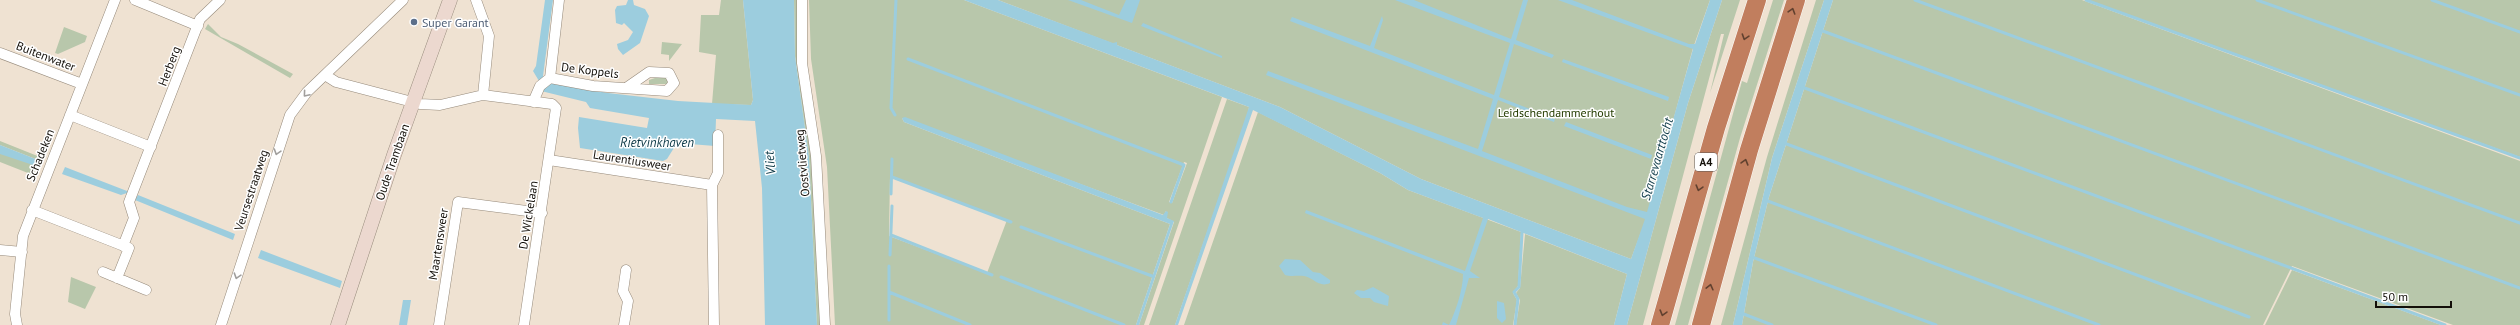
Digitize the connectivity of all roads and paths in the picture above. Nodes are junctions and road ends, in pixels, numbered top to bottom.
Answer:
1 (115, 0) edge
2 (135, 0) edge
3 (220, 0) edge
4 (403, 0) edge
5 (450, 0) edge
6 (457, 0) edge
7 (476, 0) edge
8 (559, 0) edge
9 (802, 0) edge
10 (1757, 0) edge
11 (1796, 0) edge
12 (198, 26) junction
13 (0, 53) edge
14 (325, 75) junction
15 (549, 78) junction
16 (82, 84) junction
17 (626, 88) dead end
18 (482, 95) junction
19 (533, 102) junction
20 (416, 104) junction
21 (70, 115) junction
22 (718, 135) dead end
23 (151, 147) junction
24 (549, 160) junction
25 (712, 185) junction
26 (32, 210) junction
27 (542, 213) junction
28 (123, 246) junction
29 (0, 250) edge
30 (22, 252) junction
31 (626, 270) dead end
32 (103, 272) dead end
33 (117, 278) junction
34 (146, 290) dead end
35 (16, 325) edge
36 (221, 325) edge
37 (338, 325) edge
38 (346, 325) edge
39 (439, 325) edge
40 (524, 325) edge
41 (624, 325) edge
42 (714, 325) edge
43 (824, 325) edge
44 (1660, 325) edge
45 (1701, 325) edge

1 - 16 street, Schadeken
2 - 12 street
3 - 12 street, Herberg
4 - 14 street, Veursestraatweg
5 - 20 street, Oude Trambaan
6 - 20 street, Oude Trambaan
7 - 18 street
8 - 15 street, De Koppels
9 - 43 street, Oostvlietweg
10 -> 44 highway, A4
45 -> 11 highway
12 - 23 street, Herberg
13 - 16 street, Buitenwater
14 - 20 street
14 -> 36 street, Veursestraatweg
15 - 17 street, De Koppels
15 - 19 street, De Koppels
16 - 21 street, Schadeken
18 - 19 street
18 - 20 street
19 - 24 street, De Wickelaan
20 - 37 street, Oude Trambaan
20 - 38 street, Oude Trambaan
21 - 23 street
21 - 26 street, Schadeken
22 - 25 street
23 - 28 street, Herberg
24 - 25 street, Laurentiusweer
24 - 27 street, De Wickelaan
25 - 42 street
26 - 28 street
26 - 30 street, Schadeken
27 - 39 street, Maartensweer
27 - 40 street, De Wickelaan
28 - 33 street, Herberg
29 - 30 street
30 - 35 street, Schadeken
31 - 41 street
32 - 33 street
33 - 34 street

